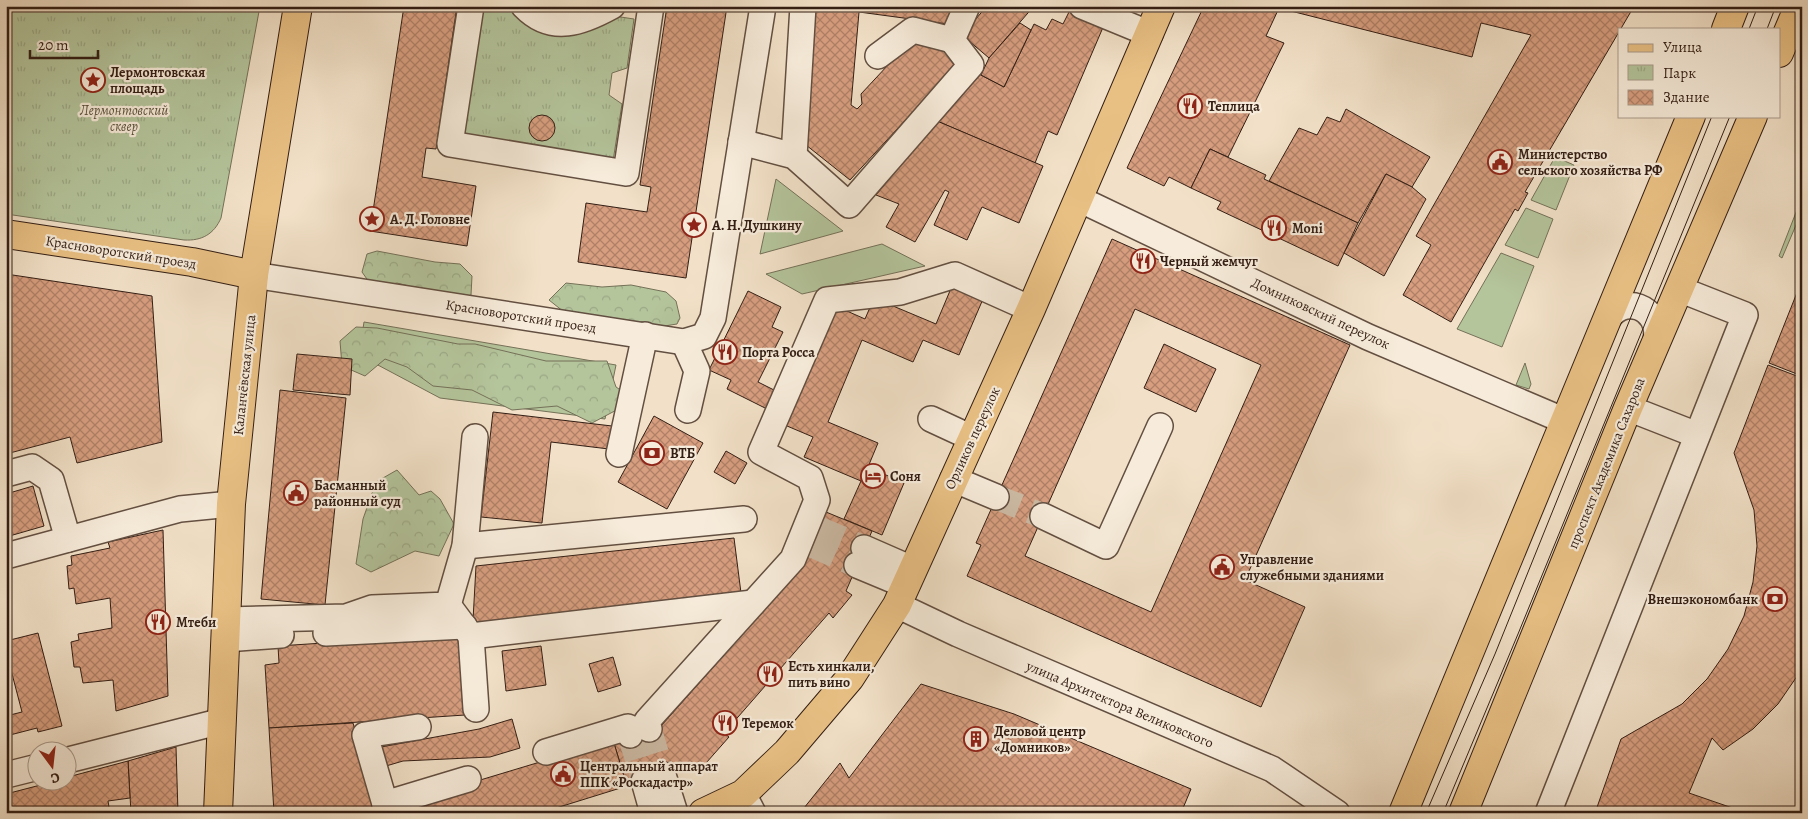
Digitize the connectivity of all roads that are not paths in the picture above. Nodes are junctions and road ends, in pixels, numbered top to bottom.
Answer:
1 (298, 6) edge
2 (471, 6) edge
3 (524, 6) edge
4 (612, 6) edge
5 (651, 6) edge
6 (763, 6) edge
7 (803, 6) edge
8 (967, 6) edge
9 (1082, 6) edge
10 (1161, 6) edge
11 (1735, 6) edge
12 (1799, 6) edge
13 (1726, 28) edge
14 (1150, 34) junction
15 (952, 40) junction
16 (1780, 51) edge
17 (878, 56) dead end
18 (1690, 118) edge
19 (1752, 118) edge
20 (741, 142) junction
21 (794, 156) junction
22 (1079, 199) junction
23 (6, 234) edge
24 (254, 274) junction
25 (1679, 289) junction
26 (1031, 309) junction
27 (1605, 324) junction
28 (645, 335) junction
29 (684, 342) junction
30 (1656, 342) junction
31 (1628, 408) junction
32 (688, 410) dead end
33 (931, 420) dead end
34 (1565, 421) junction
35 (1160, 426) dead end
36 (1697, 435) junction
37 (476, 437) dead end
38 (972, 438) junction
39 (619, 454) dead end
40 (6, 474) edge
41 (953, 479) junction
42 (996, 497) tunnel mouth
43 (232, 504) junction
44 (1043, 516) tunnel mouth
45 (744, 519) dead end
46 (68, 539) junction
47 (465, 546) junction
48 (6, 556) edge
49 (861, 556) tunnel mouth
50 (905, 587) junction
51 (753, 603) junction
52 (448, 605) junction
53 (226, 629) junction
54 (468, 631) junction
55 (476, 709) dead end
56 (222, 721) junction
57 (418, 727) dead end
58 (222, 748) junction
59 (546, 752) dead end
60 (78, 757) edge
61 (28, 770) edge
62 (6, 775) edge
63 (1418, 778) junction
64 (468, 779) dead end
65 (748, 803) edge
66 (386, 808) edge
67 (218, 813) edge
68 (233, 813) edge
69 (654, 813) edge
70 (675, 813) edge
71 (703, 813) edge
72 (1337, 813) edge
73 (1403, 813) edge
74 (1416, 813) edge
75 (1464, 813) edge
76 (1548, 813) edge

1 - 24 main road, Каланчёвская улица
2 - 5 street
3 - 4 street
6 - 20 street
7 - 21 street
8 - 15 street
9 - 14 street
10 - 14 main road, Орликов переулок
11 - 13 main road
12 - 16 main road
14 - 22 main road, Орликов переулок
15 - 17 street
15 - 21 street
18 - 27 main road
19 - 25 main road, проспект Академика Сахарова
20 - 21 street
20 - 29 street
22 - 26 main road, Орликов переулок
22 - 34 street, Домниковский переулок
23 - 24 main road, Красноворотский проезд
24 - 28 street, Красноворотский проезд
24 - 43 main road, Каланчёвская улица
25 - 30 main road, проспект Академика Сахарова
25 - 36 street
26 - 38 main road, Орликов переулок
26 - 51 street
27 - 30 street
27 - 34 main road
28 - 29 street, Красноворотский проезд
28 - 39 street
29 - 32 street
30 - 31 main road, проспект Академика Сахарова
31 - 36 street
31 - 75 main road, проспект Академика Сахарова
33 - 38 street
34 - 63 main road
35 - 44 street
36 - 76 street
37 - 47 street
38 - 41 main road, Орликов переулок
40 - 46 street
41 - 42 street
41 - 50 main road, Орликов переулок
43 - 46 street
43 - 53 main road, Каланчёвская улица
45 - 47 street
46 - 48 street
47 - 52 street
49 - 50 street, улица Архитектора Великовского
50 - 65 main road, Орликов переулок
50 - 72 street, улица Архитектора Великовского
51 - 54 street
51 - 59 street
52 - 53 street
52 - 54 street
53 - 54 street
53 - 56 main road, Каланчёвская улица
54 - 55 street
56 - 58 main road, Каланчёвская улица
56 - 60 street
57 - 66 street
58 - 67 main road, Каланчёвская улица
58 - 68 main road, Каланчёвская улица
61 - 62 street
63 - 73 main road
63 - 74 street
64 - 66 street
65 - 71 main road, Орликов переулок
69 - 70 street

